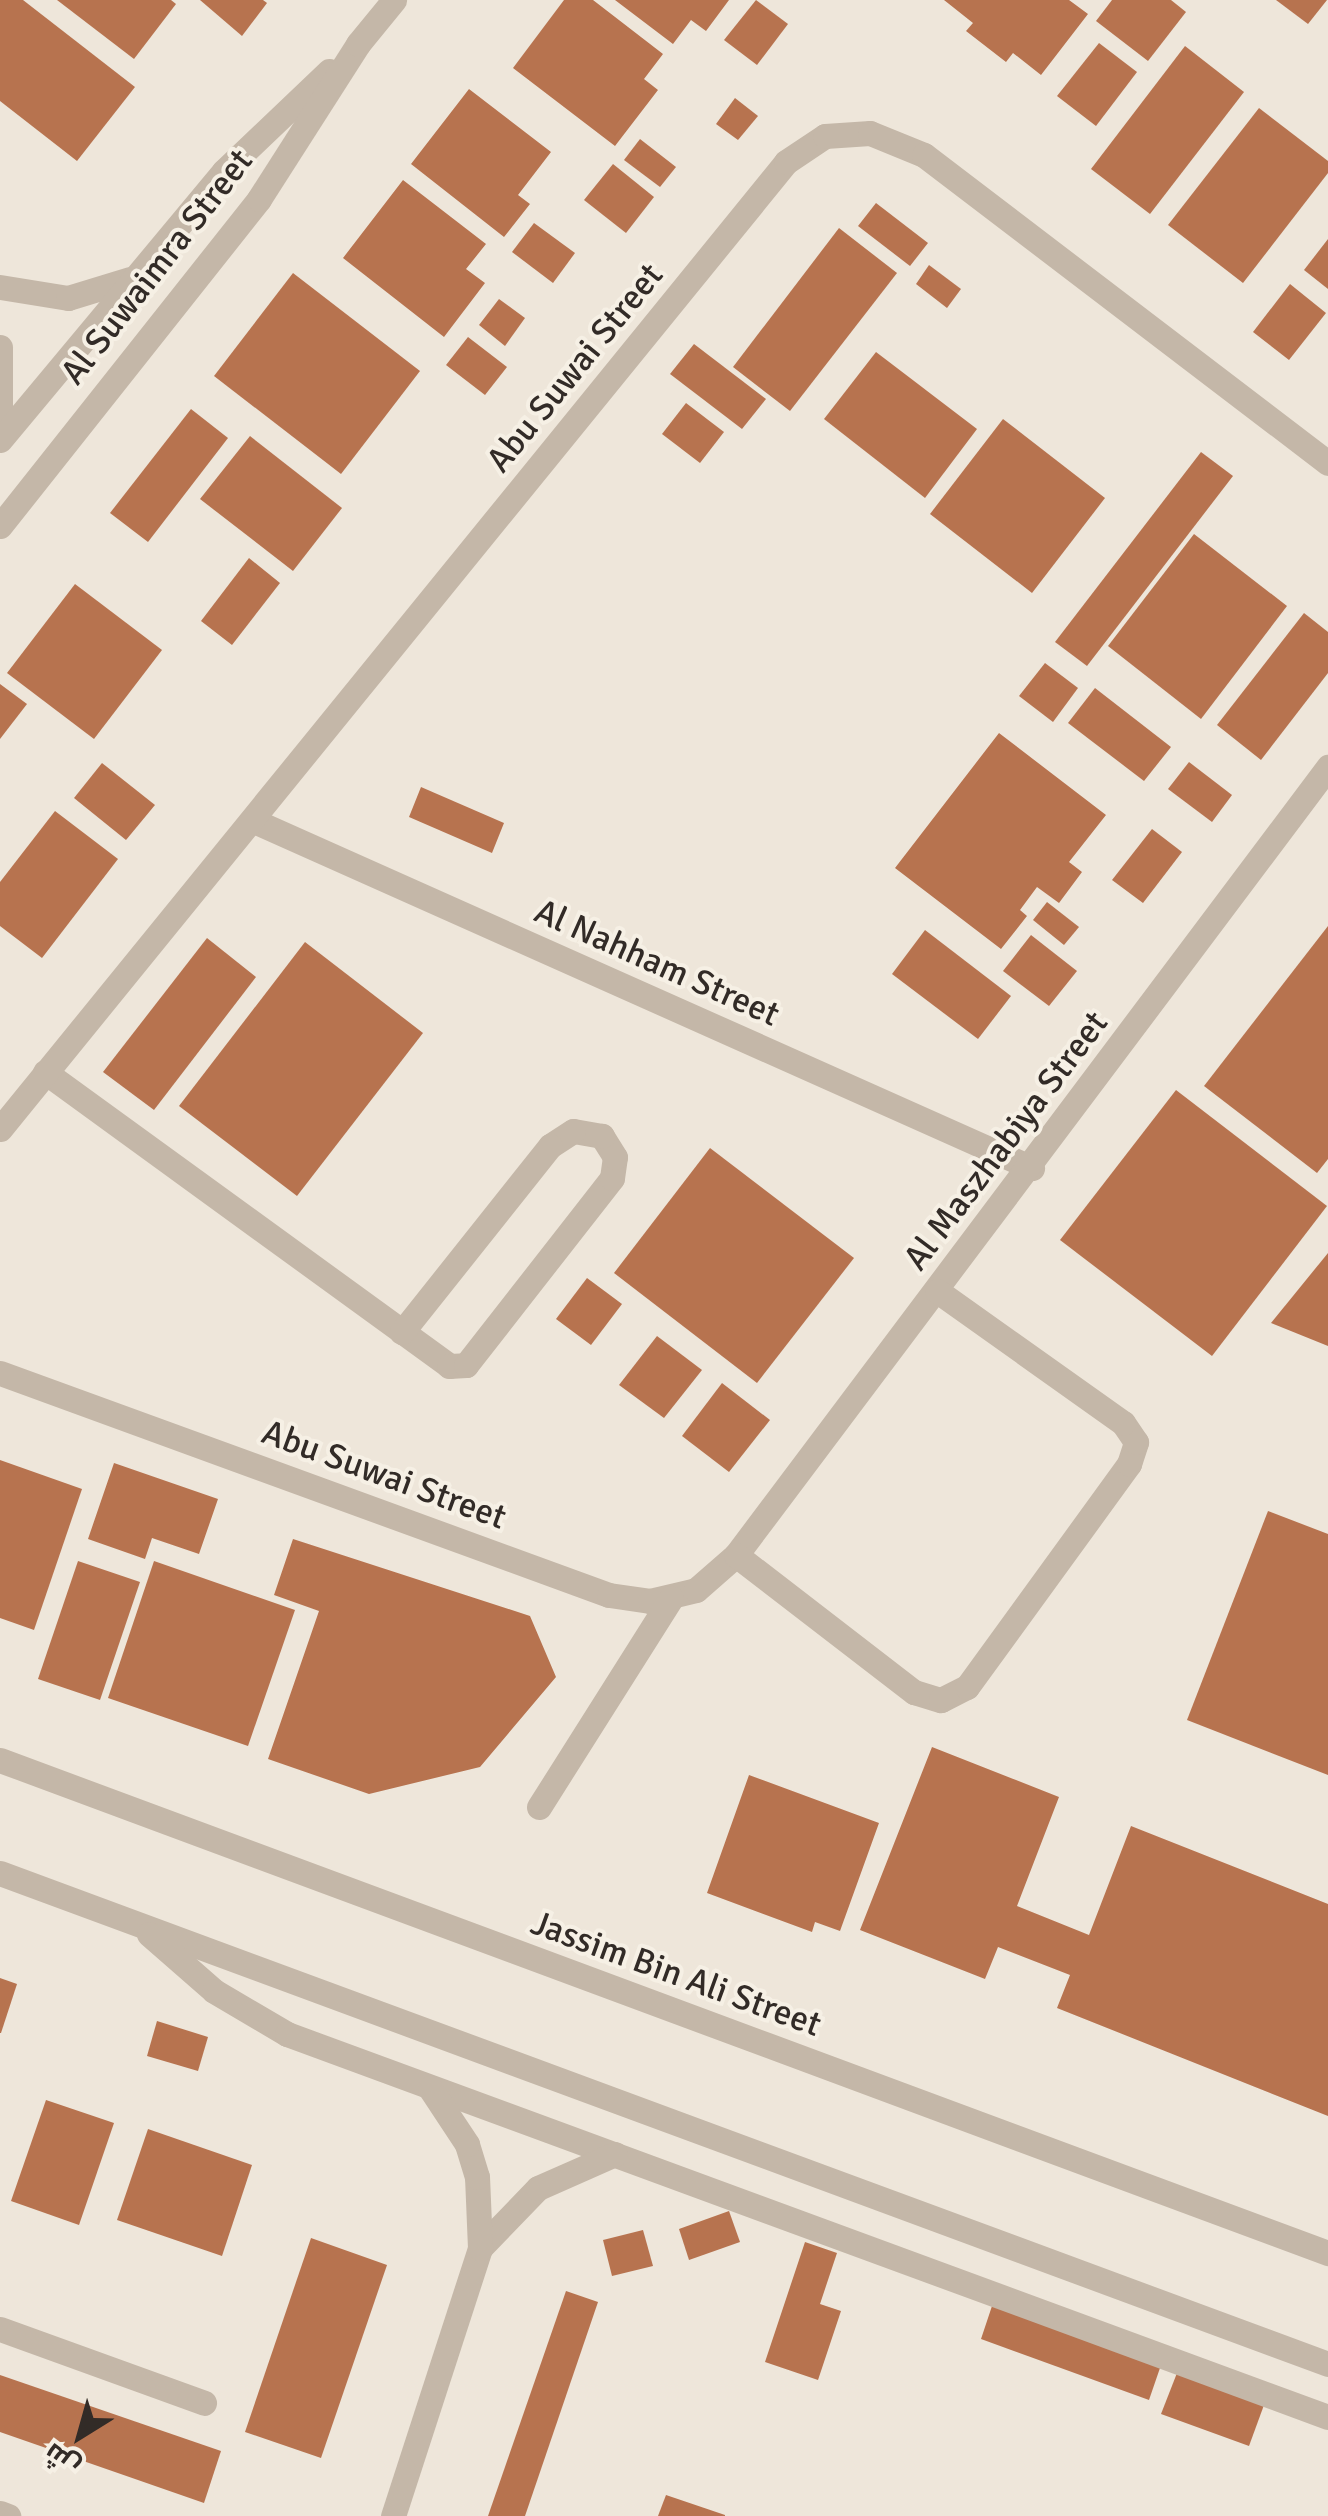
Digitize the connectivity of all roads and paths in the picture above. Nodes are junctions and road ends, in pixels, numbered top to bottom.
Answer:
1 (394, 0) edge
2 (358, 44) junction
3 (134, 278) junction
4 (0, 287) edge
5 (0, 347) edge
6 (0, 418) edge
7 (0, 440) edge
8 (1328, 464) edge
9 (0, 526) edge
10 (1328, 766) edge
11 (254, 821) junction
12 (45, 1072) junction
13 (0, 1128) edge
14 (1032, 1168) junction
15 (937, 1291) junction
16 (402, 1332) junction
17 (0, 1373) edge
18 (736, 1554) junction
19 (671, 1598) junction
20 (0, 1760) edge
21 (539, 1807) dead end
22 (0, 1873) edge
23 (142, 1927) junction
24 (428, 2085) junction
25 (615, 2154) junction
26 (480, 2248) junction
27 (1328, 2253) edge
28 (0, 2329) edge
29 (1328, 2364) edge
30 (204, 2403) dead end
31 (1328, 2417) edge
32 (0, 2513) edge
33 (8, 2516) edge
34 (393, 2516) edge

1 - 2 street, Al Suwaimra Street
2 - 3 street, Al Suwaimra Street
2 - 9 street, Al Suwaimra Street
3 - 4 street
3 - 7 street, Al Suwaimra Street
5 - 6 street
8 - 11 street, Abu Suwai Street
10 - 14 street, Al Maszhabiya Street
11 - 12 street, Abu Suwai Street
11 - 14 street, Al Nahham Street
12 - 13 street, Abu Suwai Street
12 - 16 street
14 - 15 street, Al Maszhabiya Street
15 - 18 street, Al Maszhabiya Street
15 - 18 street
16 - 16 street
17 - 19 street, Abu Suwai Street
18 - 19 street
19 - 21 street
20 - 27 street, Jassim Bin Ali Street
22 - 23 street
23 - 24 street
23 - 29 street
24 - 25 street
24 - 26 street
25 - 26 street
25 - 31 street
26 - 34 street
28 - 30 street
32 - 33 street

